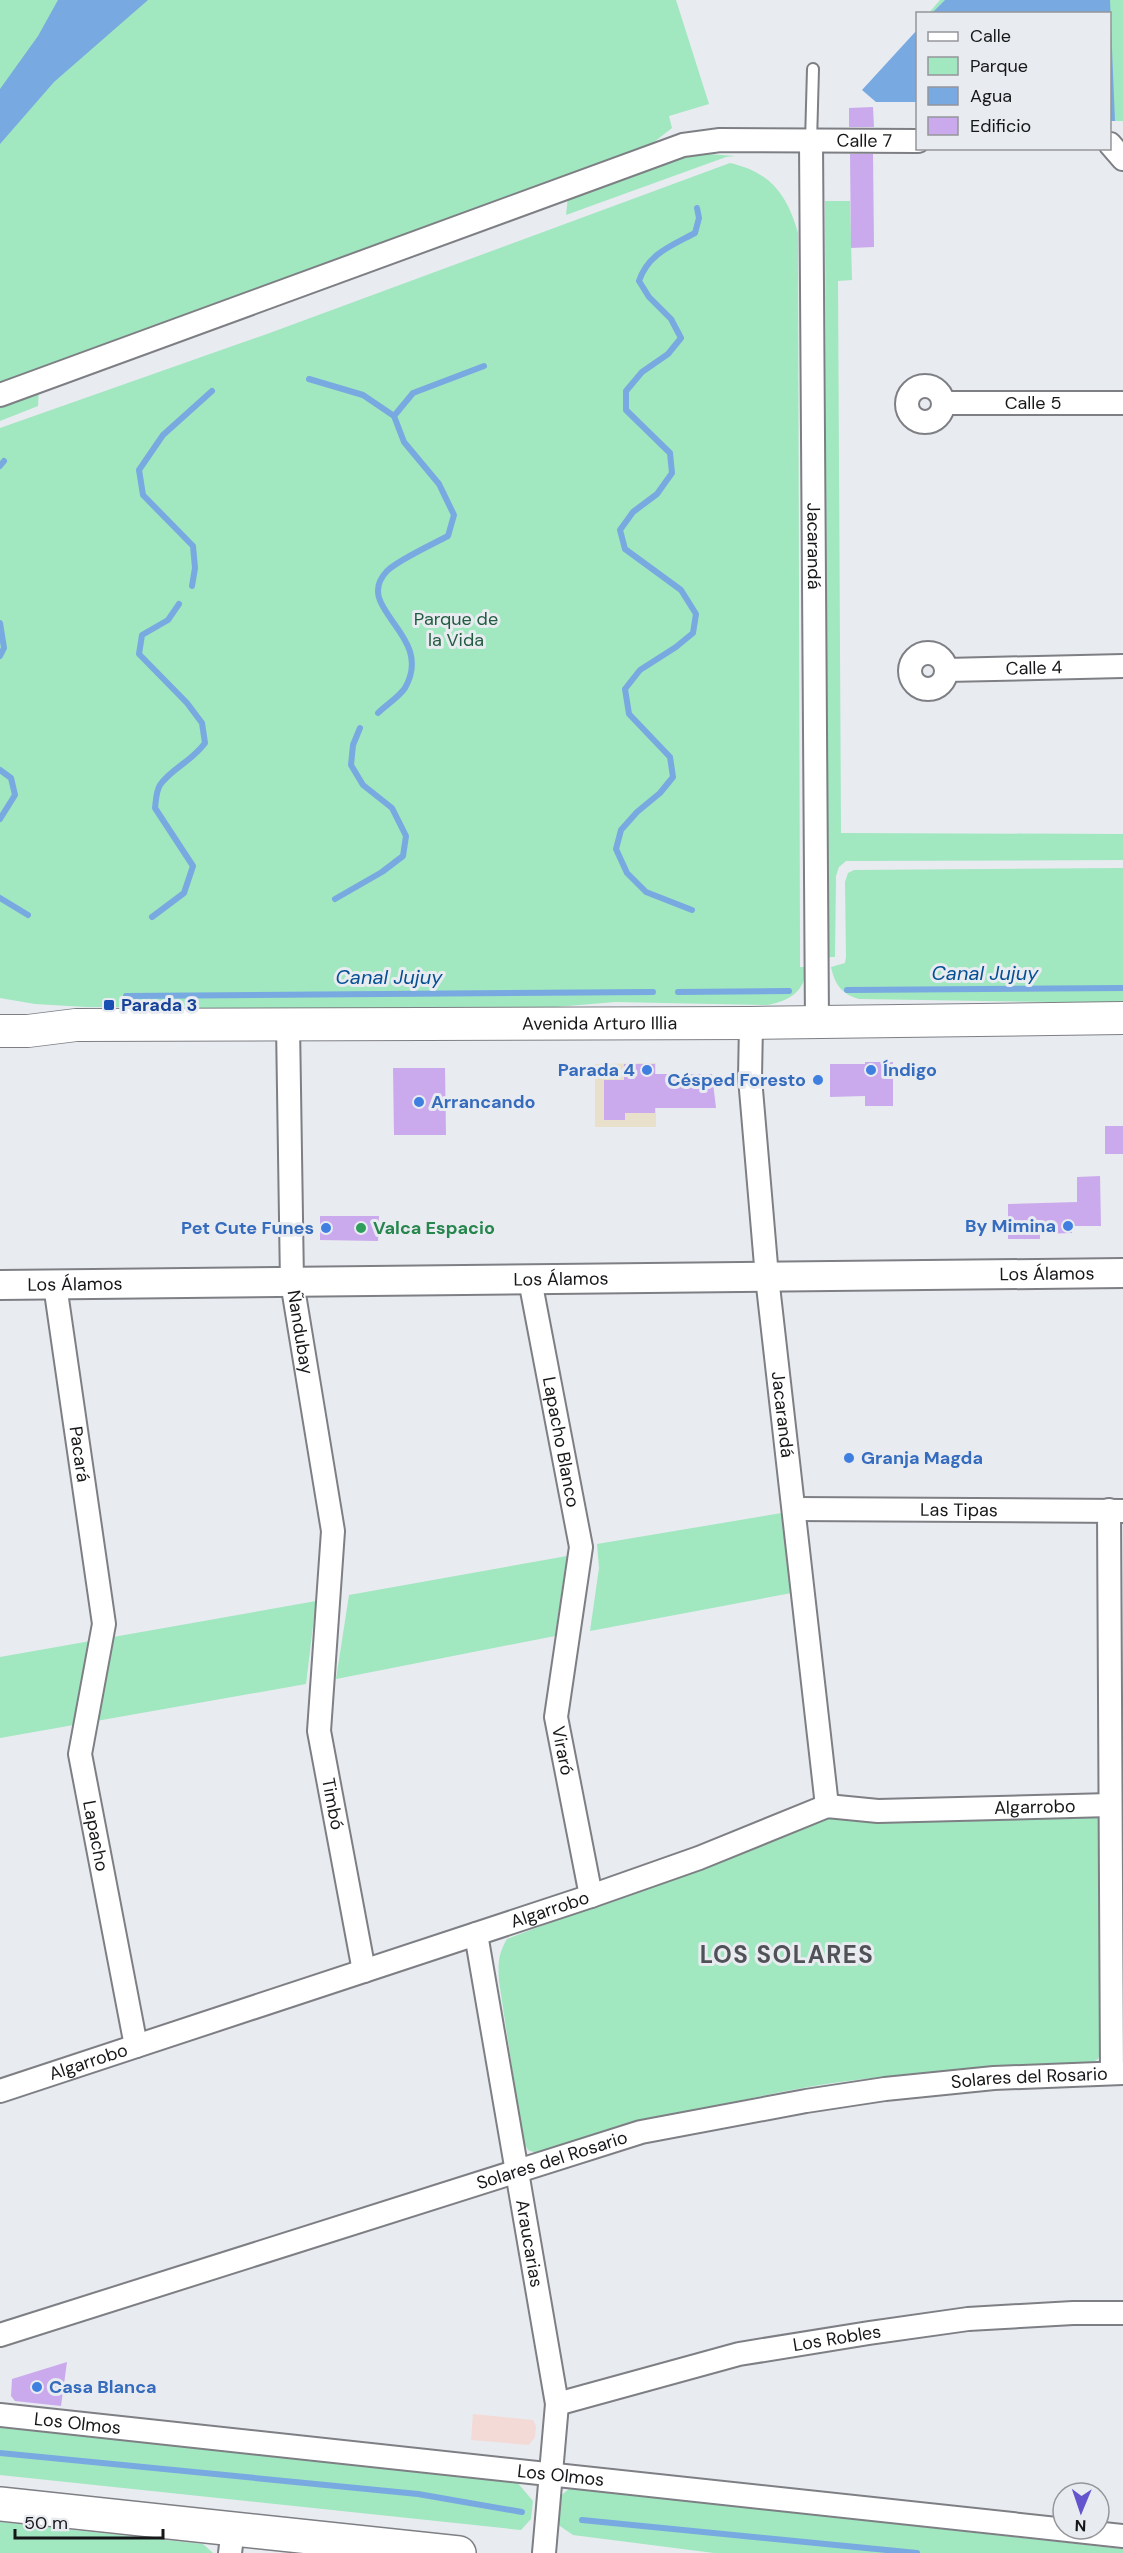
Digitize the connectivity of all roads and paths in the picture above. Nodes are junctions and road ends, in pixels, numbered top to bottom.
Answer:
1 (813, 69) dead end
2 (916, 141) edge
3 (811, 142) junction
4 (1111, 143) edge
5 (1123, 159) edge
6 (0, 395) edge
7 (943, 403) dead end
8 (1123, 403) edge
9 (1123, 666) edge
10 (946, 670) dead end
11 (0, 1009) edge
12 (1123, 1018) edge
13 (817, 1022) junction
14 (751, 1023) junction
15 (288, 1024) junction
16 (76, 1025) junction
17 (0, 1030) edge
18 (1123, 1273) edge
19 (767, 1277) junction
20 (530, 1280) junction
21 (292, 1282) junction
22 (0, 1285) edge
23 (55, 1285) junction
24 (794, 1509) junction
25 (1116, 1510) edge
26 (573, 1604) joint
27 (104, 1624) joint
28 (326, 1636) joint
29 (1110, 1805) junction
30 (827, 1806) junction
31 (591, 1896) junction
32 (476, 1934) junction
33 (364, 1971) junction
34 (136, 2046) junction
35 (1117, 2073) edge
36 (0, 2091) edge
37 (518, 2171) junction
38 (1123, 2313) edge
39 (0, 2336) edge
40 (557, 2404) junction
41 (0, 2415) edge
42 (550, 2475) junction
43 (0, 2504) edge
44 (1123, 2536) edge
45 (232, 2541) edge
46 (373, 2548) edge
47 (459, 2553) edge
48 (544, 2553) edge

1 - 3 lane, Jacarandá
2 - 3 street, Calle 7
3 - 6 street, Calle 7
3 - 13 street, Jacarandá
4 - 5 street
7 - 8 street, Calle 5
9 - 10 street, Calle 4
11 - 16 main road, Avenida Arturo Illia
12 - 13 main road, Avenida Arturo Illia
13 - 14 main road, Avenida Arturo Illia
14 - 15 main road, Avenida Arturo Illia
14 - 19 street, Jacarandá
15 - 16 main road, Avenida Arturo Illia
15 - 21 street, Ñandubay
16 - 17 main road, Avenida Arturo Illia
18 - 19 street, Los Álamos
19 - 20 street, Los Álamos
19 - 24 street, Jacarandá
20 - 21 street, Los Álamos
20 - 26 street, Lapacho Blanco
21 - 23 street, Los Álamos
21 - 28 street, Ñandubay
22 - 23 street, Los Álamos
23 - 27 street, Pacará
24 - 25 street, Las Tipas
24 - 30 street, Jacarandá
25 - 29 street
26 - 31 street, Viraró
27 - 34 street, Lapacho
28 - 33 street, Timbó
29 - 30 street, Algarrobo
29 - 35 street
30 - 31 street, Algarrobo
31 - 32 street, Algarrobo
32 - 33 street, Algarrobo
32 - 37 street, Araucarias
33 - 34 street, Algarrobo
34 - 36 street, Algarrobo
35 - 37 street, Solares del Rosario
37 - 39 street, Solares del Rosario
37 - 40 street, Araucarias
38 - 40 street, Los Robles
40 - 42 street, Araucarias
41 - 42 street, Los Olmos
42 - 44 street, Los Olmos
42 - 48 street, Araucarias
43 - 45 main road
45 - 46 main road
46 - 47 main road

